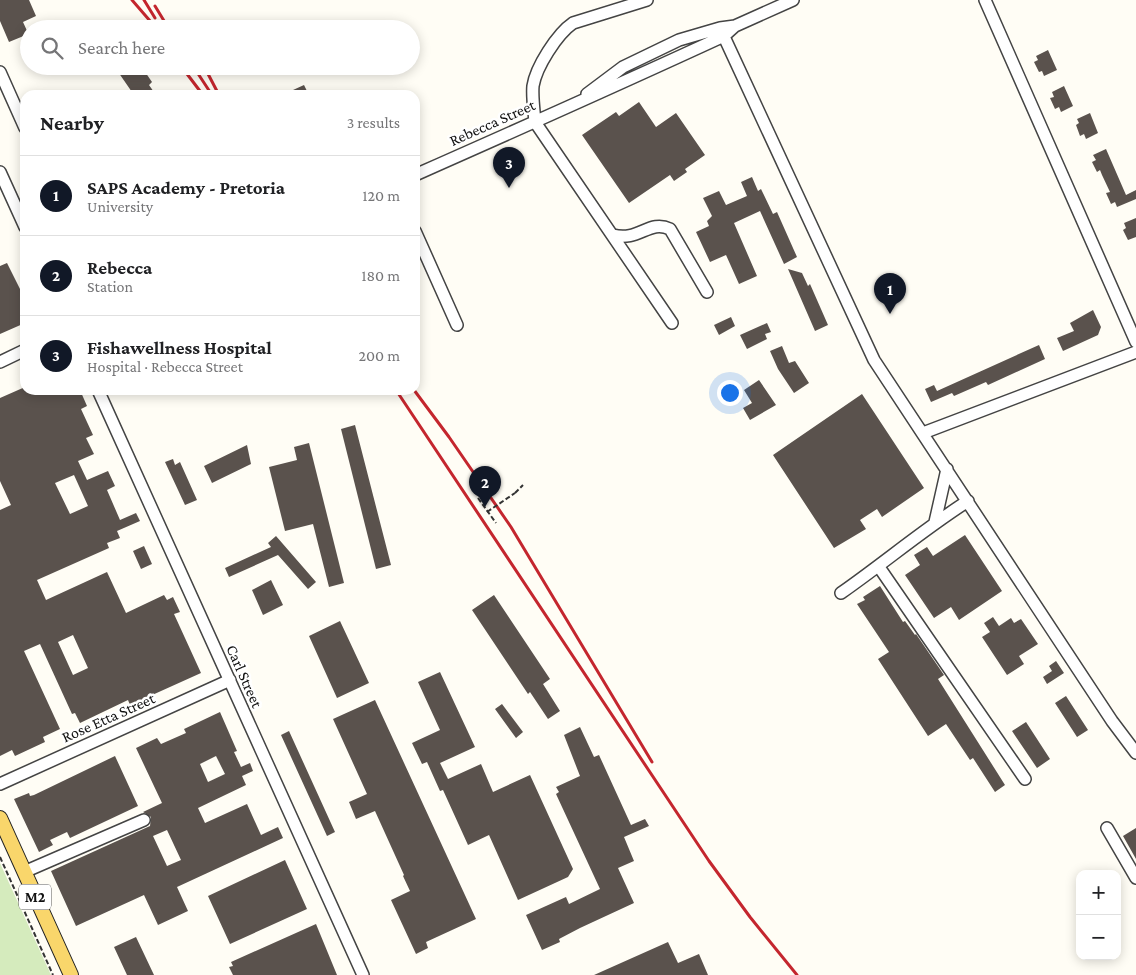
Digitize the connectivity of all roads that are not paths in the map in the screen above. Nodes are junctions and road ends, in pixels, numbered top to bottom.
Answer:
1 (647, 0) edge
2 (793, 0) edge
3 (985, 0) edge
4 (722, 32) junction
5 (0, 72) edge
6 (582, 98) junction
7 (20, 117) edge
8 (535, 122) junction
9 (0, 172) edge
10 (420, 173) edge
11 (20, 216) edge
12 (613, 235) junction
13 (420, 242) edge
14 (706, 292) dead end
15 (672, 323) dead end
16 (457, 325) dead end
17 (1136, 342) edge
18 (20, 352) edge
19 (1136, 352) edge
20 (0, 362) edge
21 (100, 395) edge
22 (923, 433) junction
23 (946, 469) junction
24 (968, 501) junction
25 (935, 522) junction
26 (879, 567) junction
27 (841, 592) dead end
28 (230, 680) junction
29 (1136, 753) edge
30 (1026, 778) dead end
31 (0, 784) edge
32 (0, 818) edge
33 (144, 820) dead end
34 (1107, 828) dead end
35 (24, 872) junction
36 (1136, 878) edge
37 (71, 975) edge
38 (363, 975) edge

1 - 8 street
2 - 4 street, Rebecca Street
3 - 17 street
4 - 6 street, Rebecca Street
4 - 6 street, Rebecca Street
4 - 22 street
5 - 7 street
6 - 8 street, Rebecca Street
8 - 10 street, Rebecca Street
8 - 12 street
9 - 11 street
12 - 14 street
12 - 15 street
13 - 16 street
18 - 20 street
19 - 22 street
21 - 28 street, Carl Street
22 - 23 street
23 - 24 street
23 - 25 street
24 - 25 street
24 - 29 street
25 - 26 street
26 - 27 street
26 - 30 street
28 - 31 street, Rose Etta Street
28 - 38 street, Carl Street
32 - 35 main road, M2
33 - 35 street
34 - 36 street
35 - 37 main road, M2

